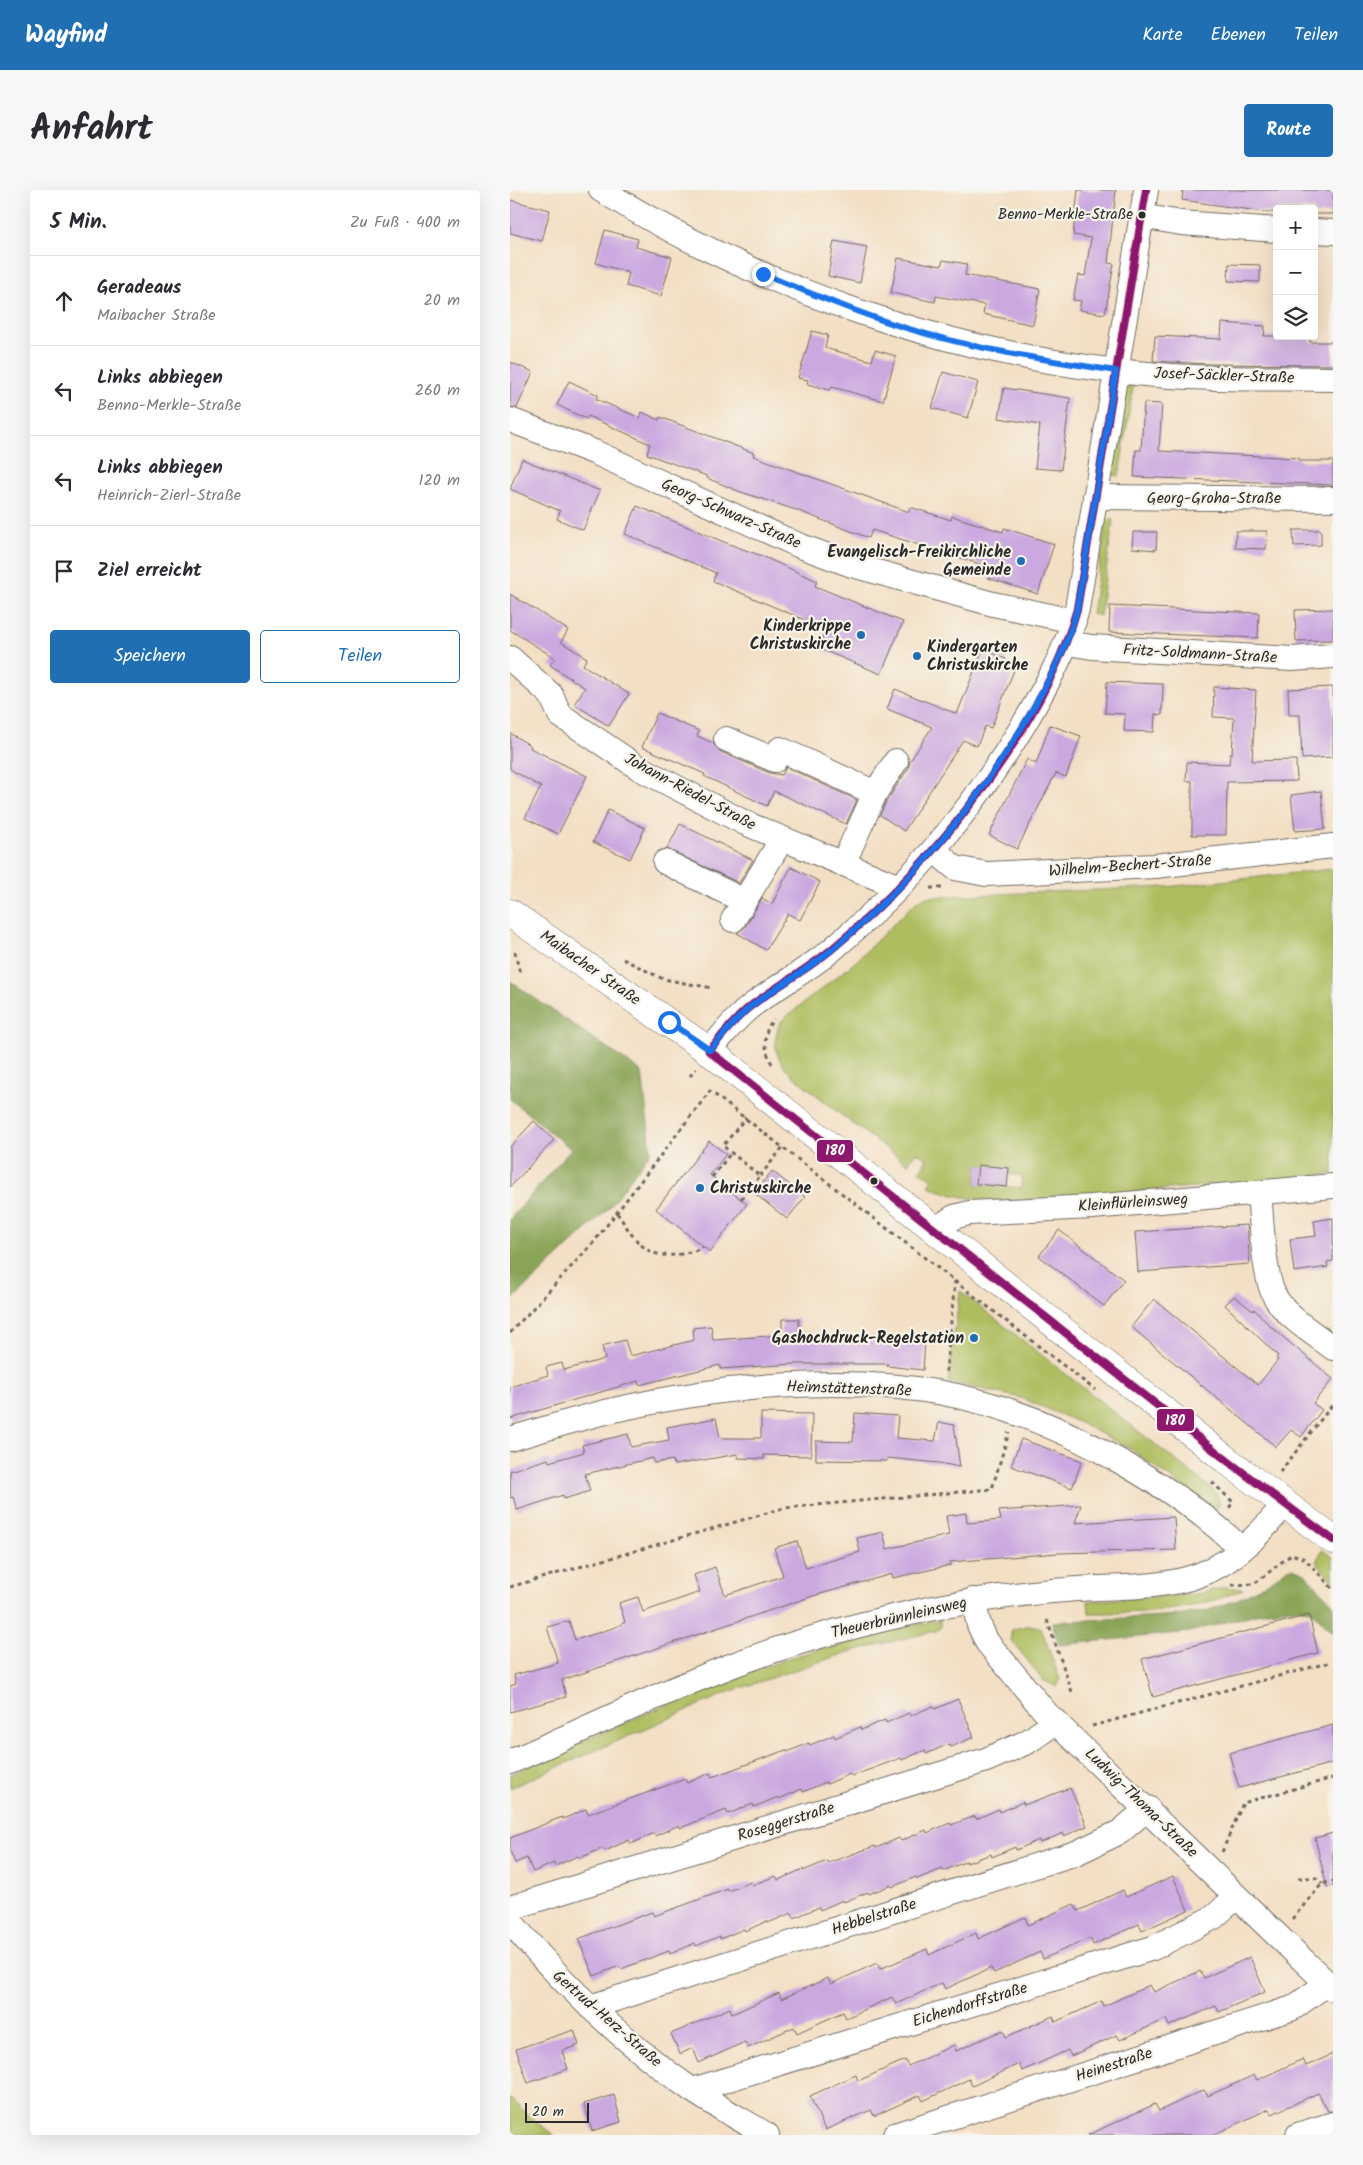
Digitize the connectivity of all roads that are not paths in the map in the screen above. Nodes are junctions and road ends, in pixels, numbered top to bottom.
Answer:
1 (601, 190) edge
2 (1146, 190) edge
3 (1141, 216) junction
4 (1273, 230) edge
5 (1318, 231) edge
6 (1333, 232) edge
7 (1116, 371) junction
8 (1333, 378) edge
9 (510, 420) edge
10 (1095, 497) junction
11 (1333, 499) edge
12 (1070, 632) junction
13 (1333, 656) edge
14 (510, 658) edge
15 (726, 739) dead end
16 (896, 761) dead end
17 (875, 793) junction
18 (782, 839) junction
19 (1333, 846) edge
20 (934, 850) junction
21 (665, 862) dead end
22 (843, 864) junction
23 (898, 887) junction
24 (510, 913) edge
25 (710, 1050) junction
26 (1333, 1186) edge
27 (1259, 1194) junction
28 (936, 1229) junction
29 (1333, 1348) edge
30 (510, 1439) edge
31 (1284, 1504) junction
32 (1333, 1540) edge
33 (1241, 1549) junction
34 (973, 1600) junction
35 (1062, 1728) junction
36 (510, 1762) edge
37 (1148, 1808) junction
38 (1236, 1897) junction
39 (510, 1908) edge
40 (510, 1920) edge
41 (1330, 1986) edge
42 (590, 2007) junction
43 (693, 2090) junction
44 (1333, 2124) edge
45 (767, 2135) edge
46 (895, 2135) edge
47 (1298, 2135) edge

1 - 7 street, Josef-Säckler-Straße
2 - 3 street
3 - 4 street
3 - 7 street
5 - 6 street
7 - 8 street, Josef-Säckler-Straße
7 - 10 street
9 - 12 street, Georg-Schwarz-Straße
10 - 11 street, Georg-Groha-Straße
10 - 12 street
12 - 13 street, Fritz-Soldmann-Straße
12 - 20 street
14 - 18 street, Johann-Riedel-Straße
15 - 17 street
16 - 17 street
17 - 22 street
18 - 21 street
18 - 22 street, Johann-Riedel-Straße
19 - 20 street, Wilhelm-Bechert-Straße
20 - 23 street
22 - 23 street, Johann-Riedel-Straße
23 - 25 street
24 - 25 main road, Maibacher Straße
25 - 28 main road, Maibacher Straße
26 - 27 street, Kleinflürleinsweg
27 - 28 street, Kleinflürleinsweg
27 - 29 street
28 - 31 main road, Maibacher Straße
30 - 33 street, Heimstättenstraße
31 - 32 main road, Maibacher Straße
31 - 33 street, Theuerbrünnleinsweg
33 - 34 street, Theuerbrünnleinsweg
34 - 35 street, Ludwig-Thoma-Straße
34 - 36 street, Theuerbrünnleinsweg
35 - 37 street, Ludwig-Thoma-Straße
35 - 39 street, Roseggerstraße
37 - 38 street, Ludwig-Thoma-Straße
37 - 42 street, Hebbelstraße
38 - 41 street, Ludwig-Thoma-Straße
38 - 43 street, Eichendorffstraße
40 - 42 street, Gertrud-Herz-Straße
41 - 46 street, Heinestraße
42 - 43 street, Gertrud-Herz-Straße
43 - 45 street, Gertrud-Herz-Straße
44 - 47 street

